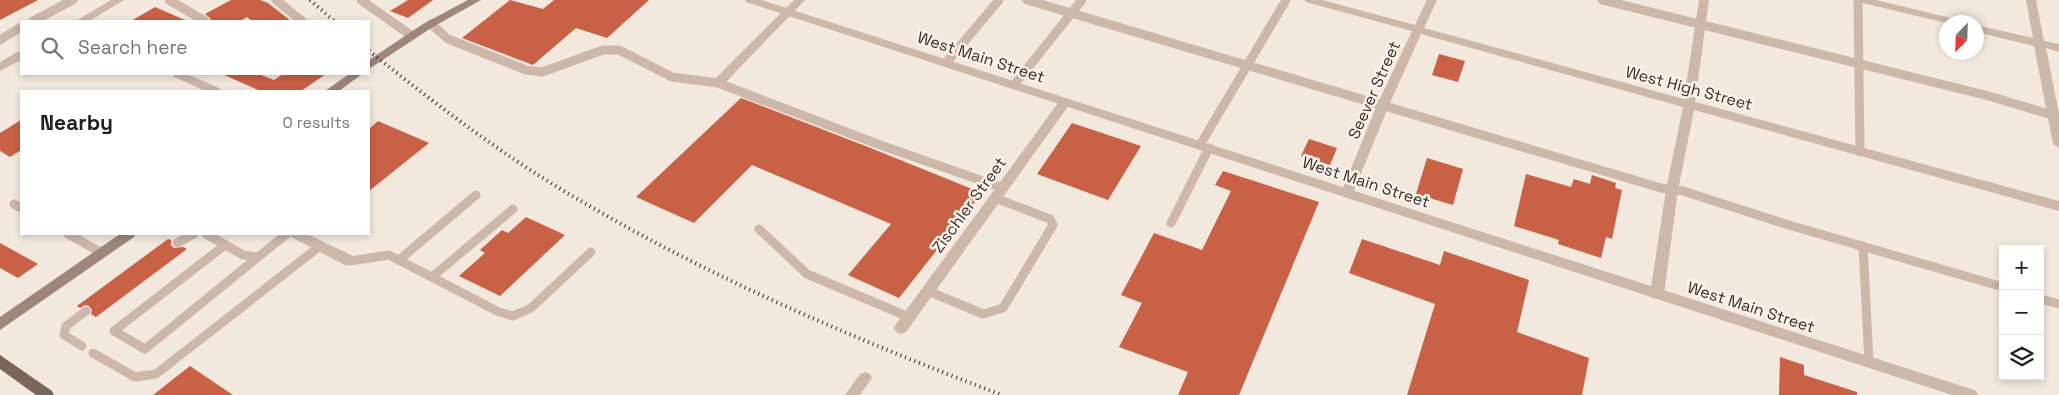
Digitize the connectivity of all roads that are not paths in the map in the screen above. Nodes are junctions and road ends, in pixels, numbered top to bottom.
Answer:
1 (74, 0) edge
2 (169, 0) edge
3 (276, 0) edge
4 (361, 0) edge
5 (476, 0) edge
6 (750, 0) edge
7 (800, 0) edge
8 (999, 0) edge
9 (1027, 0) edge
10 (1082, 0) edge
11 (1286, 0) edge
12 (1310, 0) edge
13 (1432, 0) edge
14 (1602, 0) edge
15 (1704, 0) edge
16 (1858, 0) edge
17 (1863, 0) edge
18 (2031, 0) edge
19 (115, 1) edge
20 (787, 12) junction
21 (1071, 13) junction
22 (1939, 18) edge
23 (35, 20) edge
24 (84, 20) edge
25 (203, 20) edge
26 (301, 20) edge
27 (431, 24) junction
28 (1702, 24) junction
29 (20, 29) edge
30 (1984, 30) edge
31 (1419, 31) junction
32 (412, 36) junction
33 (0, 40) edge
34 (2040, 43) junction
35 (2059, 48) edge
36 (20, 56) edge
37 (947, 62) junction
38 (370, 64) edge
39 (1860, 64) junction
40 (1248, 66) junction
41 (0, 67) edge
42 (180, 75) edge
43 (354, 75) edge
44 (718, 83) junction
45 (1015, 84) junction
46 (213, 90) edge
47 (332, 90) edge
48 (1065, 102) junction
49 (1689, 104) junction
50 (1383, 105) junction
51 (2056, 116) edge
52 (2059, 144) edge
53 (1204, 147) junction
54 (1860, 152) junction
55 (1672, 190) junction
56 (999, 193) junction
57 (1347, 193) junction
58 (476, 195) dead end
59 (2059, 206) edge
60 (513, 208) dead end
61 (1171, 224) dead end
62 (759, 229) dead end
63 (70, 235) edge
64 (128, 235) edge
65 (192, 235) edge
66 (208, 235) edge
67 (286, 235) edge
68 (298, 235) edge
69 (177, 243) dead end
70 (226, 245) junction
71 (320, 246) junction
72 (1863, 246) junction
73 (102, 252) junction
74 (591, 252) dead end
75 (258, 257) junction
76 (399, 260) junction
77 (350, 261) joint
78 (432, 277) junction
79 (1999, 286) edge
80 (928, 291) junction
81 (1657, 294) junction
82 (2044, 300) edge
83 (2059, 304) edge
84 (86, 311) dead end
85 (905, 323) joint
86 (0, 324) edge
87 (82, 346) dead end
88 (93, 353) dead end
89 (0, 361) edge
90 (1869, 362) junction
91 (865, 378) dead end
92 (46, 395) edge
93 (852, 395) edge
94 (1971, 395) edge

1 - 23 lane
2 - 25 lane
3 - 26 lane
4 - 32 lane
5 - 27 main road
6 - 20 street, West Main Street
7 - 20 street
8 - 37 lane
9 - 21 lane
10 - 21 lane
11 - 40 lane
12 - 31 street, West High Street
13 - 31 street, Seever Street
14 - 28 lane
15 - 28 street
16 - 39 lane
17 - 22 street
18 - 34 street
19 - 24 street
20 - 37 street, West Main Street
20 - 44 street
21 - 40 lane
21 - 45 lane
27 - 32 main road
27 - 44 lane
28 - 39 lane
28 - 49 street
29 - 33 lane
30 - 34 street
31 - 49 street, West High Street
31 - 50 street, Seever Street
32 - 38 main road
34 - 35 street
34 - 51 street
36 - 41 street
37 - 45 street, West Main Street
39 - 51 lane
39 - 54 lane
40 - 50 lane
40 - 53 lane
42 - 46 street
43 - 47 main road
44 - 56 lane
45 - 48 street, West Main Street
48 - 53 street, West Main Street
48 - 56 street, Zischler Street
49 - 54 street, West High Street
49 - 55 street
50 - 55 lane
50 - 57 street, Seever Street
51 - 52 street
53 - 57 street, West Main Street
53 - 61 lane
54 - 59 street, West High Street
55 - 72 lane
55 - 81 street
56 - 80 street, Zischler Street
56 - 80 lane
57 - 81 street, West Main Street
58 - 76 lane
60 - 78 lane
62 - 85 lane
63 - 73 lane
64 - 73 main road
65 - 69 lane
66 - 70 lane
67 - 75 lane
68 - 71 street
70 - 75 lane
70 - 75 lane
71 - 77 street
71 - 88 lane
72 - 79 lane
72 - 90 lane
73 - 86 main road
74 - 78 lane
76 - 77 lane
76 - 78 lane
80 - 85 street, Zischler Street
81 - 90 street, West Main Street
82 - 83 lane
84 - 87 lane
89 - 92 main road
90 - 94 street, West Main Street
91 - 93 street

